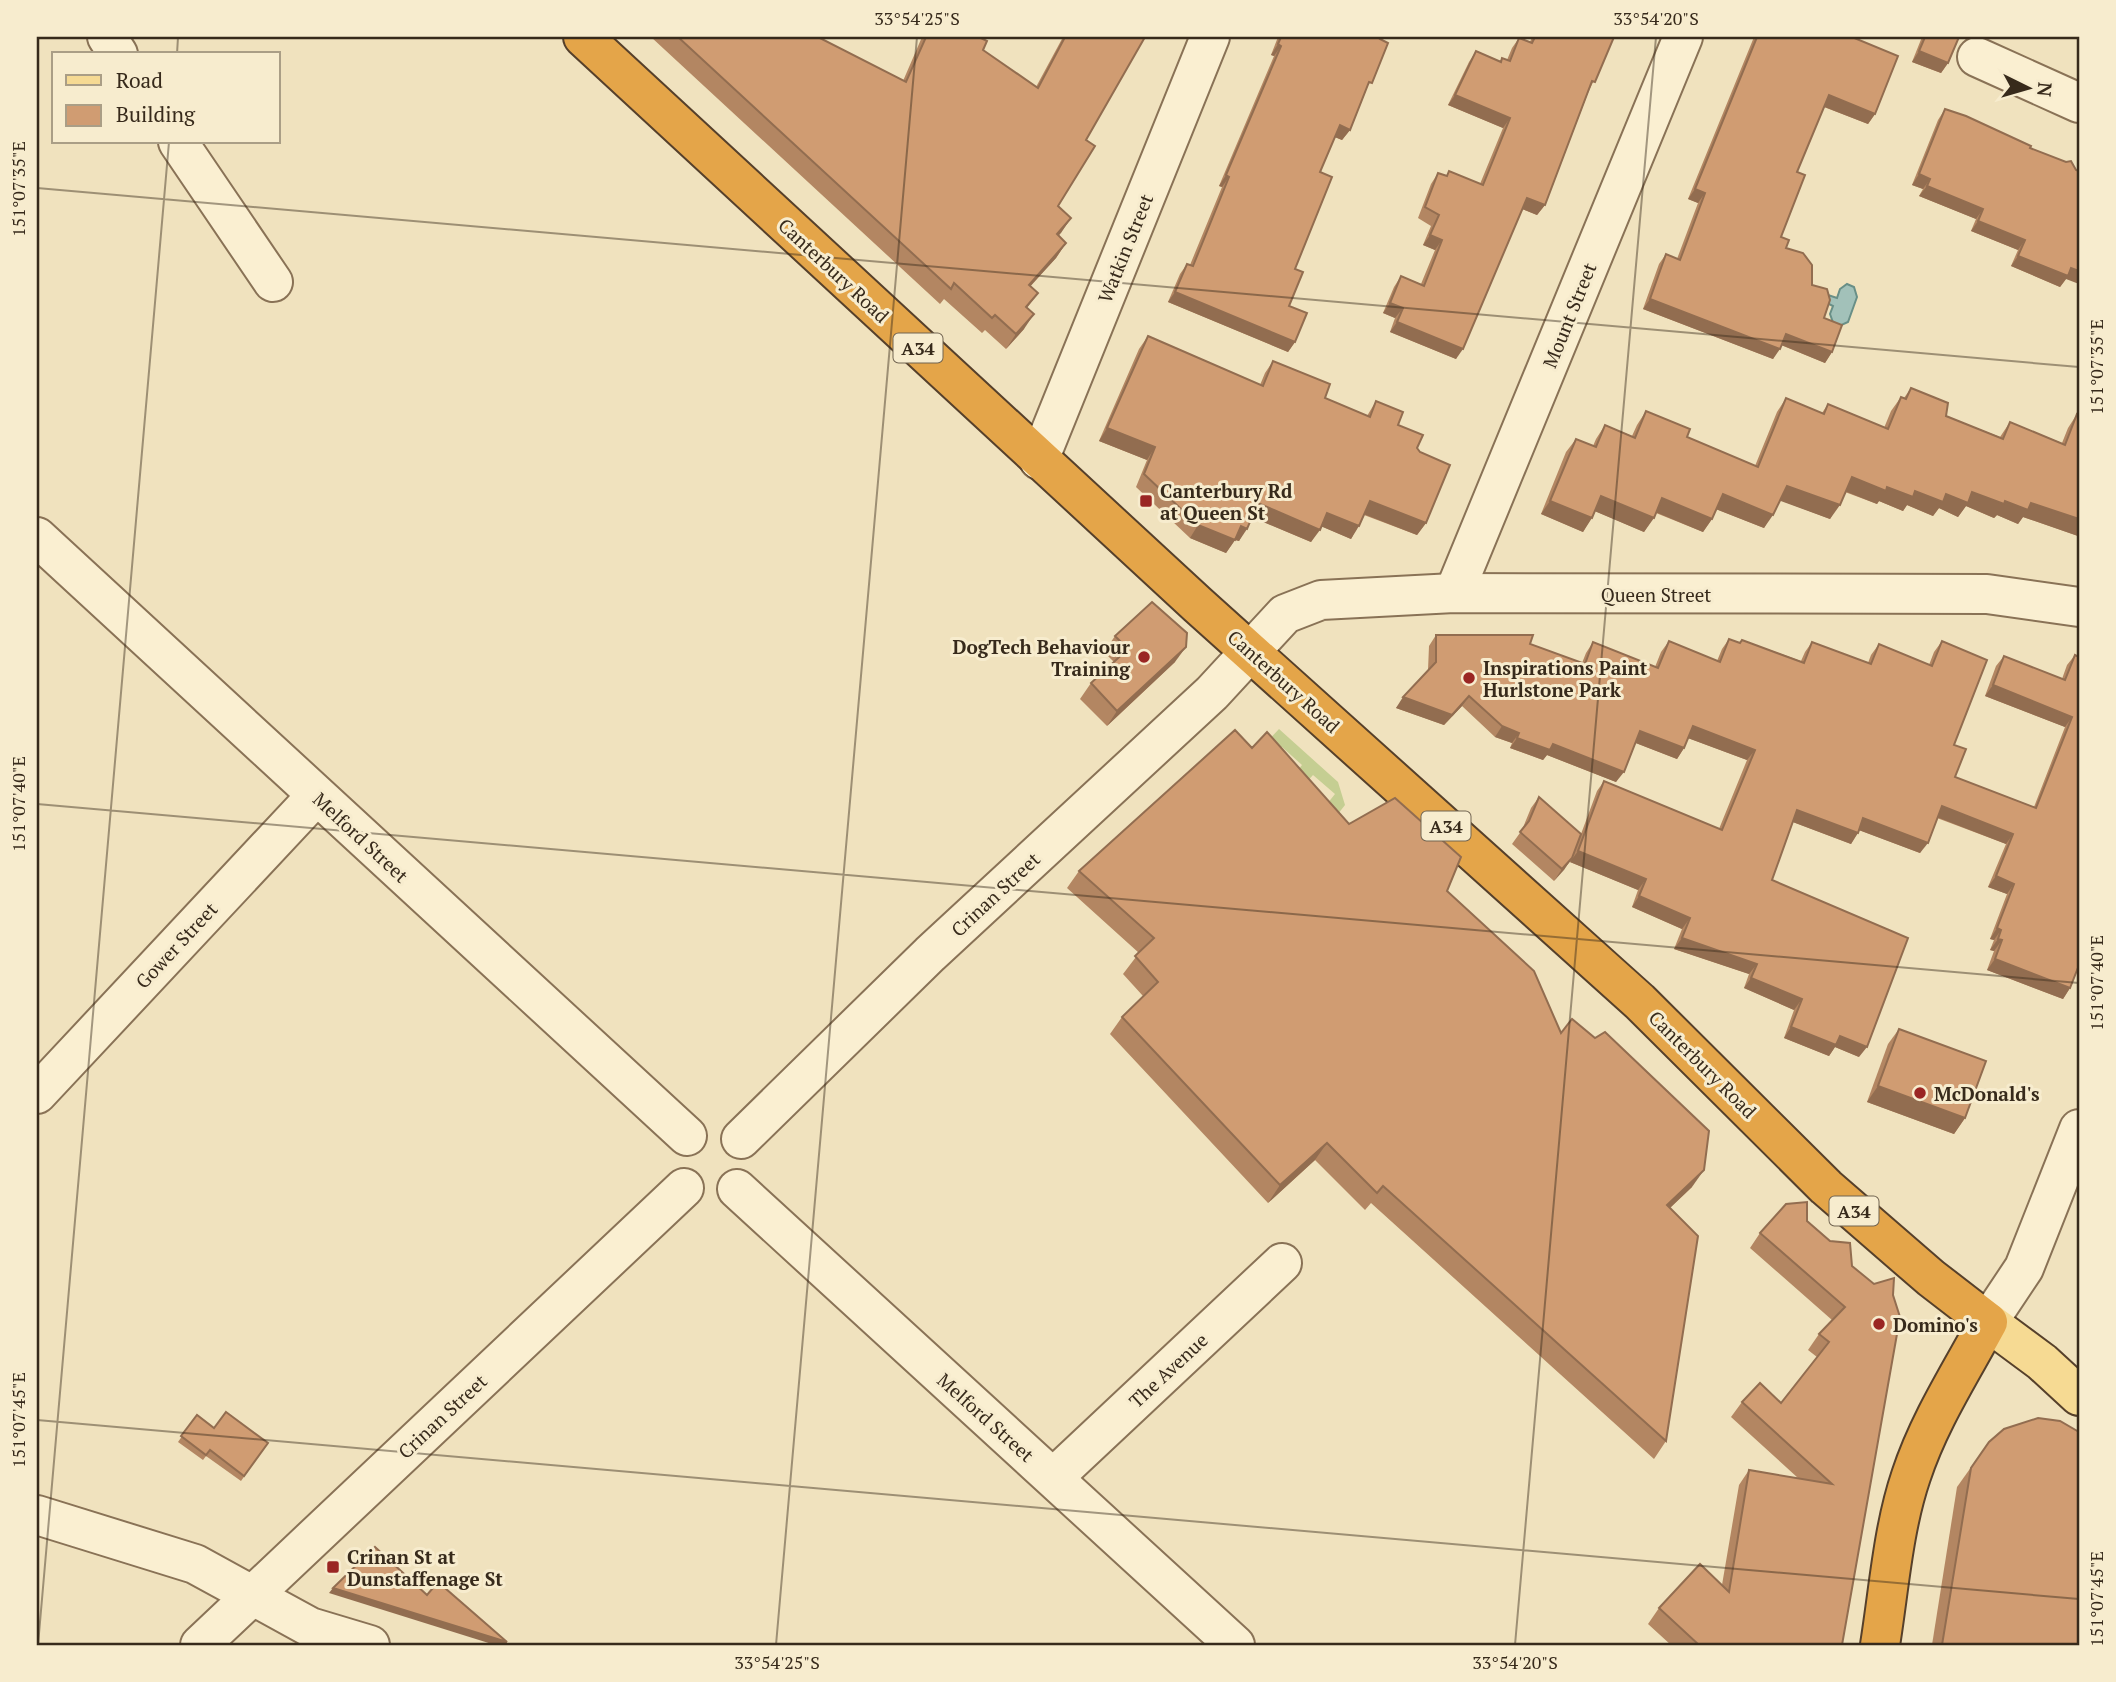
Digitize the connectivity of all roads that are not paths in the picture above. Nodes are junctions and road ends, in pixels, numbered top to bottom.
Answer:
1 (107, 37) edge
2 (1210, 37) edge
3 (1683, 37) edge
4 (587, 39) edge
5 (117, 52) edge
6 (1977, 57) dead end
7 (2079, 103) edge
8 (179, 144) edge
9 (273, 282) dead end
10 (1040, 460) junction
11 (37, 537) edge
12 (1454, 593) junction
13 (2079, 607) edge
14 (1251, 652) junction
15 (316, 796) junction
16 (37, 1094) edge
17 (2079, 1129) edge
18 (687, 1136) junction
19 (741, 1139) junction
20 (684, 1188) junction
21 (737, 1189) junction
22 (1283, 1263) dead end
23 (1988, 1321) junction
24 (2079, 1396) edge
25 (1054, 1477) junction
26 (37, 1515) edge
27 (251, 1596) junction
28 (200, 1645) edge
29 (370, 1645) edge
30 (1235, 1645) edge
31 (1880, 1645) edge

1 - 5 street
2 - 10 street, Watkin Street
3 - 12 street, Mount Street
4 - 10 highway, Canterbury Road / A34
6 - 7 street
8 - 9 street
10 - 14 highway, Canterbury Road / A34
11 - 15 street, Melford Street
12 - 13 street, Queen Street
12 - 14 street, Queen Street
14 - 19 street, Crinan Street
14 - 23 highway, Canterbury Road / A34
15 - 16 street, Gower Street
15 - 18 street, Melford Street
17 - 23 street
18 - 19 street
18 - 20 street
19 - 21 street
20 - 21 street
20 - 27 street, Crinan Street
21 - 25 street, Melford Street
22 - 25 street, The Avenue
23 - 24 main road
23 - 31 highway
25 - 30 street, Melford Street
26 - 27 street
27 - 28 street, Crinan Street
27 - 29 street

